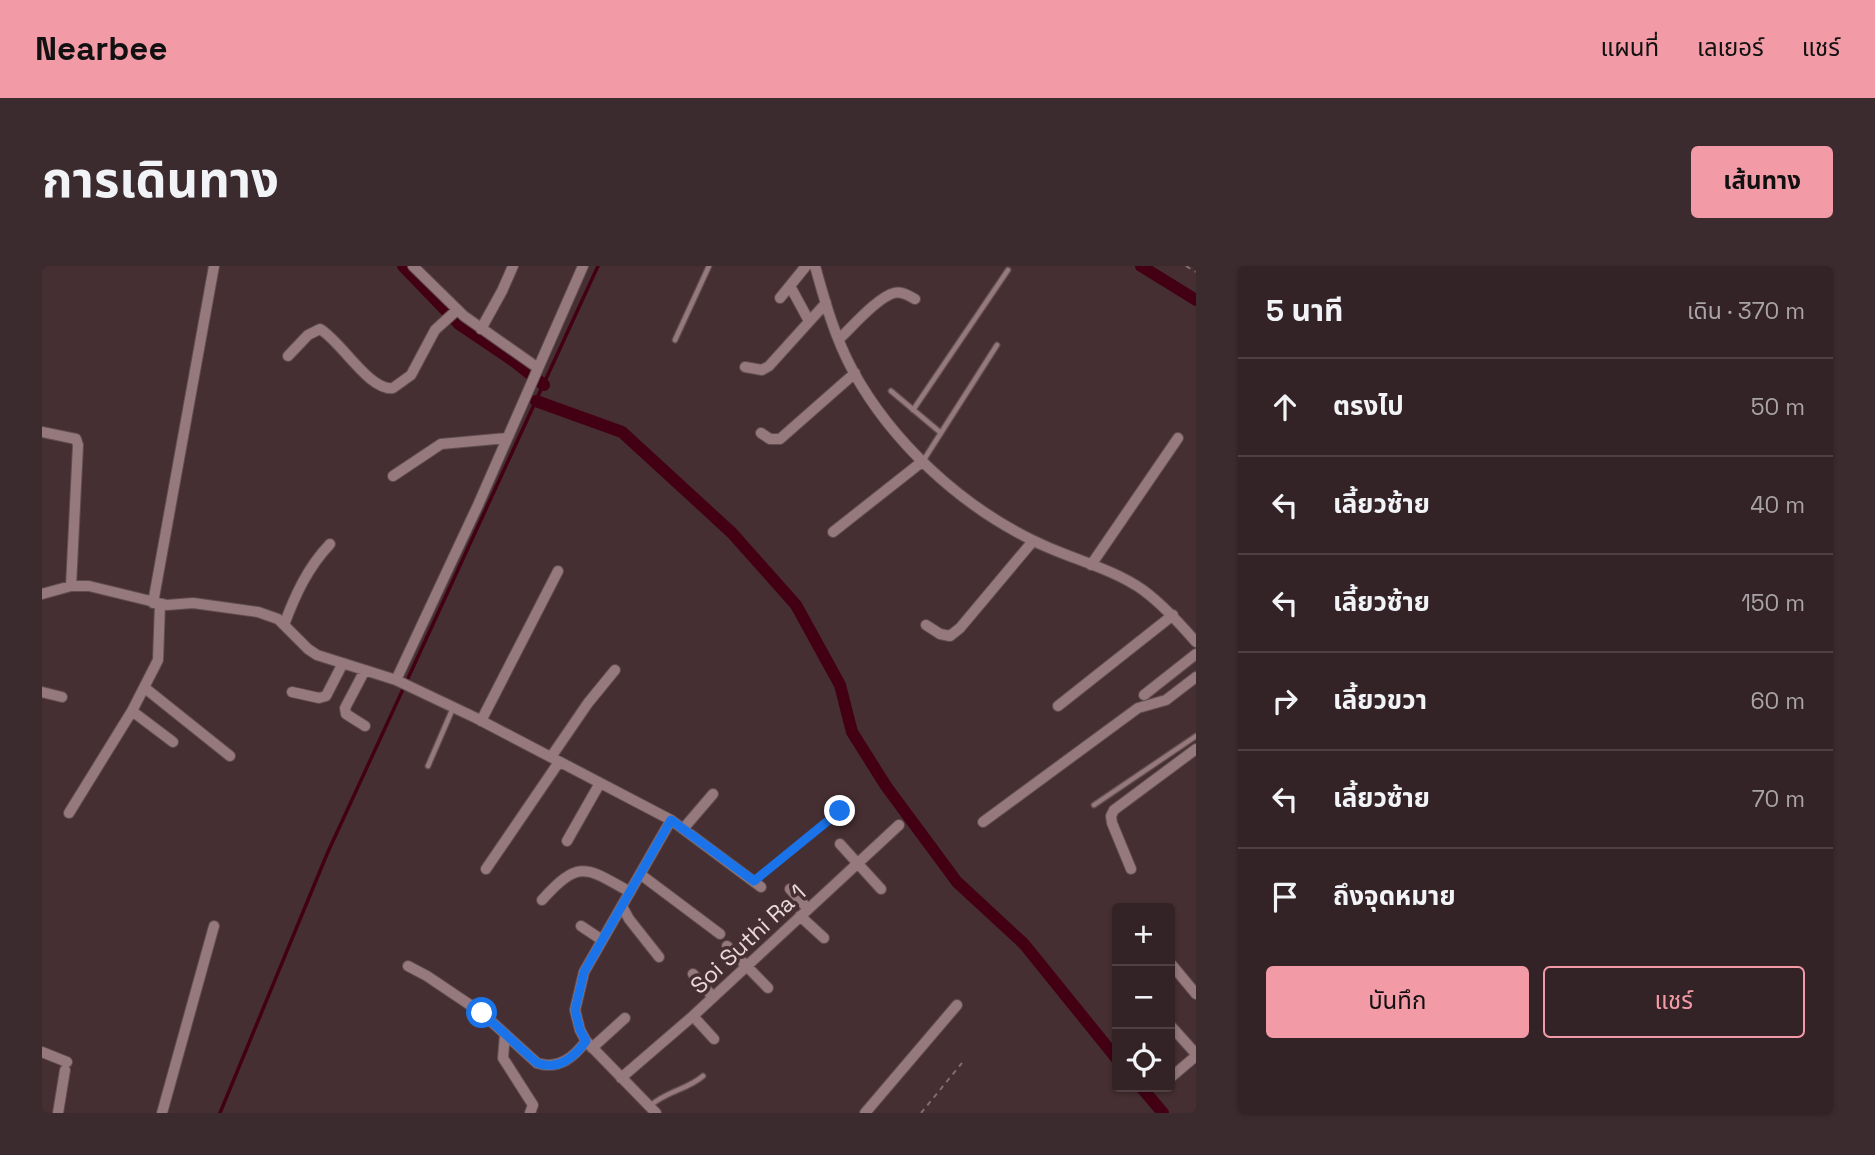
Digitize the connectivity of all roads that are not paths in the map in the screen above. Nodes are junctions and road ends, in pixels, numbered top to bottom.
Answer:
1 (214, 266) edge
2 (413, 266) edge
3 (513, 266) edge
4 (583, 266) edge
5 (709, 266) edge
6 (814, 267) edge
7 (1008, 270) dead end
8 (790, 286) junction
9 (780, 298) dead end
10 (915, 299) dead end
11 (826, 303) junction
12 (453, 313) junction
13 (809, 321) junction
14 (481, 329) junction
15 (839, 339) junction
16 (675, 340) dead end
17 (997, 345) dead end
18 (288, 356) dead end
19 (745, 367) dead end
20 (855, 373) junction
21 (536, 374) junction
22 (891, 391) dead end
23 (913, 410) junction
24 (42, 432) edge
25 (761, 433) dead end
26 (941, 433) junction
27 (507, 438) junction
28 (1178, 438) dead end
29 (923, 461) junction
30 (393, 476) dead end
31 (833, 532) dead end
32 (1033, 541) junction
33 (330, 544) dead end
34 (1091, 565) junction
35 (558, 571) dead end
36 (72, 586) junction
37 (42, 594) edge
38 (157, 603) junction
39 (1173, 615) junction
40 (284, 625) junction
41 (926, 625) dead end
42 (1196, 640) edge
43 (1196, 654) edge
44 (343, 663) junction
45 (365, 670) junction
46 (615, 670) dead end
47 (1196, 677) edge
48 (397, 680) junction
49 (145, 688) junction
50 (42, 692) edge
51 (292, 692) dead end
52 (1144, 695) dead end
53 (62, 697) dead end
54 (1058, 706) dead end
55 (454, 707) junction
56 (132, 711) junction
57 (481, 721) junction
58 (365, 726) dead end
59 (1196, 736) edge
60 (173, 741) dead end
61 (1196, 749) edge
62 (230, 756) dead end
63 (555, 760) junction
64 (428, 766) dead end
65 (600, 783) junction
66 (713, 794) dead end
67 (1094, 805) dead end
68 (840, 811) dead end
69 (69, 813) dead end
70 (671, 820) junction
71 (983, 822) dead end
72 (899, 825) dead end
73 (683, 829) junction
74 (567, 841) dead end
75 (840, 844) dead end
76 (857, 864) junction
77 (486, 869) dead end
78 (1131, 869) dead end
79 (640, 874) junction
80 (757, 884) joint
81 (790, 889) dead end
82 (881, 889) dead end
83 (630, 892) junction
84 (542, 900) dead end
85 (622, 906) junction
86 (804, 913) junction
87 (214, 926) dead end
88 (581, 926) dead end
89 (720, 934) dead end
90 (824, 938) dead end
91 (603, 940) junction
92 (727, 946) dead end
93 (659, 957) dead end
94 (747, 966) junction
95 (1172, 966) edge
96 (408, 967) dead end
97 (693, 975) dead end
98 (768, 988) dead end
99 (1196, 994) edge
100 (713, 997) junction
101 (957, 1005) dead end
102 (693, 1016) junction
103 (625, 1018) dead end
104 (1173, 1029) edge
105 (505, 1034) junction
106 (713, 1039) dead end
107 (589, 1044) junction
108 (42, 1052) edge
109 (1196, 1055) edge
110 (1175, 1074) edge
111 (704, 1076) dead end
112 (621, 1078) junction
113 (531, 1109) edge
114 (653, 1110) edge
115 (58, 1113) edge
116 (162, 1113) edge
117 (541, 1113) edge
118 (865, 1113) edge

1 - 38 street
2 - 12 street
3 - 14 street
4 - 21 street
5 - 16 lane
6 - 8 street
6 - 11 street
7 - 23 lane
8 - 9 street
8 - 13 street
10 - 15 street
11 - 13 street
11 - 15 street
12 - 14 street
12 - 18 street
13 - 19 street
14 - 21 street
15 - 20 street
17 - 26 lane
20 - 25 street
20 - 29 street
21 - 27 street
22 - 23 lane
23 - 26 lane
24 - 36 street
26 - 29 lane
27 - 30 street
27 - 48 street
28 - 34 street
29 - 31 street
29 - 32 street
32 - 34 street
32 - 41 street
33 - 40 street
34 - 39 street
35 - 57 street
36 - 37 street
36 - 38 street
38 - 40 street
38 - 49 street
39 - 42 street
39 - 54 street
40 - 44 street
43 - 52 street
44 - 45 street
44 - 51 street
45 - 48 street
45 - 58 street
46 - 63 street
47 - 71 street
48 - 55 street
49 - 56 street
49 - 62 street
50 - 53 street
55 - 57 street
55 - 64 lane
56 - 60 street
56 - 69 street
57 - 63 street
59 - 67 lane
61 - 78 street
63 - 65 street
63 - 77 street
65 - 70 street
65 - 74 street
66 - 73 street
68 - 80 lane
70 - 73 street
70 - 79 street
72 - 76 street, Soi Suthi Ra 1
73 - 80 street
75 - 76 street
76 - 82 street
76 - 86 street, Soi Suthi Ra 1
79 - 83 street
79 - 89 street
81 - 86 street
83 - 84 street
83 - 85 street
85 - 91 street
85 - 93 street
86 - 90 street
86 - 94 street, Soi Suthi Ra 1
87 - 116 street
88 - 91 street
91 - 107 street
92 - 94 street
94 - 98 street
94 - 100 street, Soi Suthi Ra 1
95 - 99 street
96 - 105 street
97 - 100 street
100 - 102 street, Soi Suthi Ra 1
101 - 118 street
102 - 106 street
102 - 112 street, Soi Suthi Ra 1
103 - 107 street
104 - 109 street
105 - 107 street
105 - 113 street
107 - 112 street
108 - 115 street
109 - 110 street
111 - 114 lane
112 - 114 street
113 - 117 street

